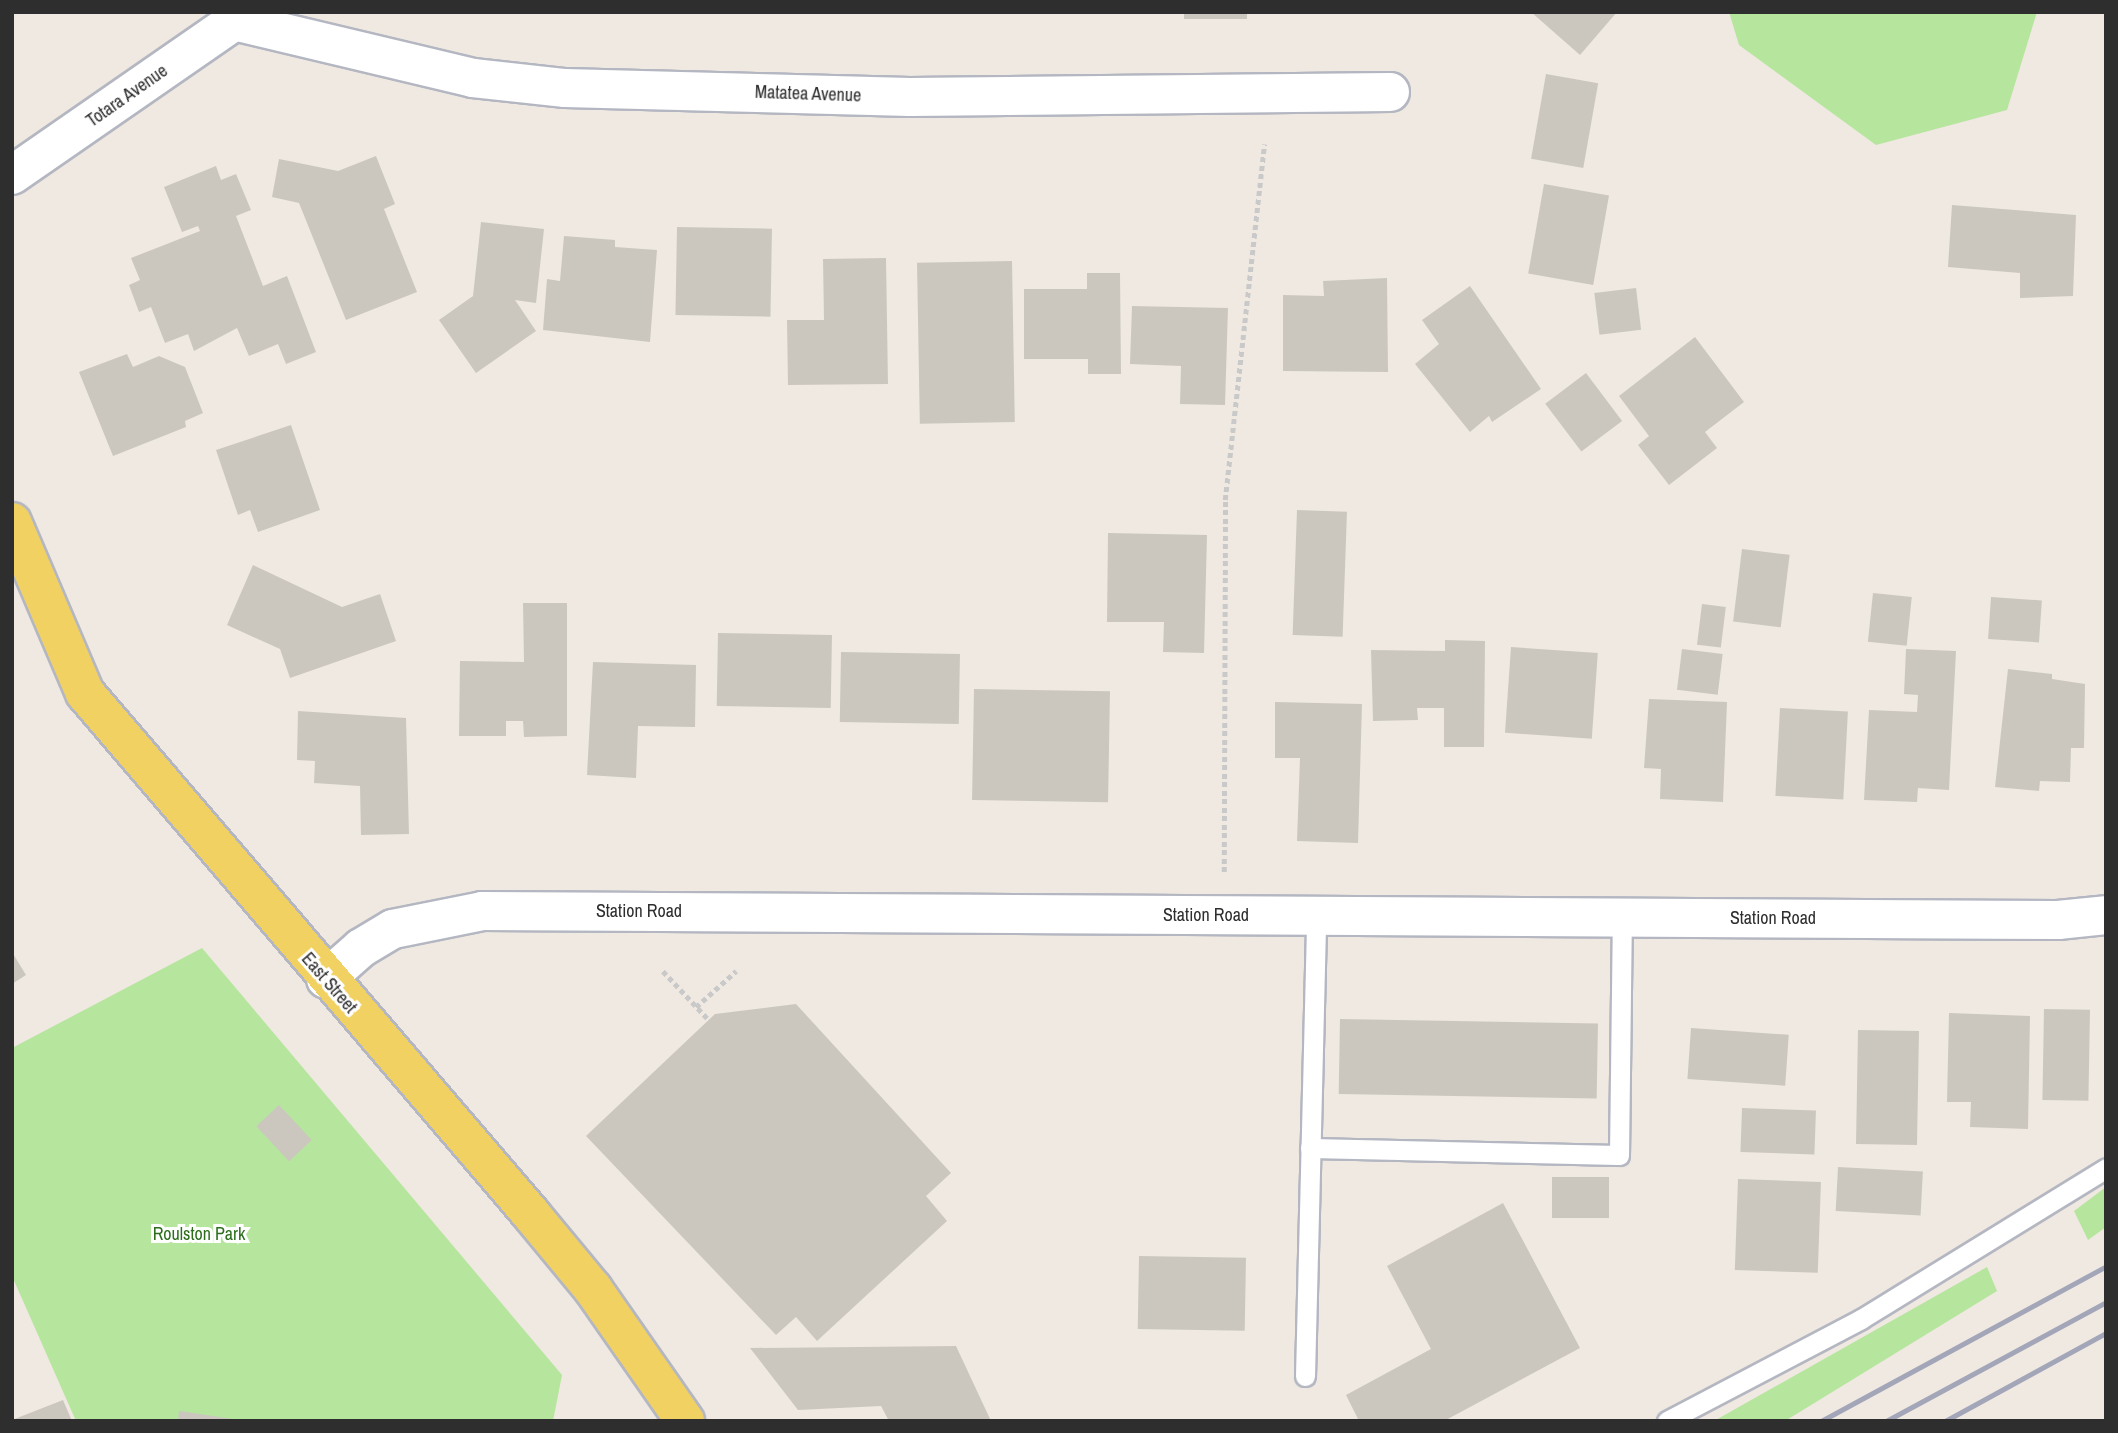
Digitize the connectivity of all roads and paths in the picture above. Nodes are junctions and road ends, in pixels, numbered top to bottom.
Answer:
1 (235, 17) edge
2 (1390, 92) dead end
3 (1264, 144) dead end
4 (12, 175) edge
5 (12, 522) edge
6 (1223, 915) junction
7 (2106, 915) edge
8 (1316, 916) junction
9 (1622, 917) junction
10 (663, 971) dead end
11 (736, 971) dead end
12 (326, 979) junction
13 (696, 1007) junction
14 (709, 1020) dead end
15 (1310, 1148) junction
16 (2106, 1168) edge
17 (1305, 1376) dead end
18 (685, 1421) edge
19 (1667, 1421) edge

1 - 2 street, Matatea Avenue
1 - 4 street, Totara Avenue
3 - 6 path
5 - 12 main road, East Street
6 - 8 street, Station Road
6 - 12 street, Station Road
7 - 9 street, Station Road
8 - 9 street, Station Road
8 - 15 lane
9 - 15 lane
10 - 13 path
11 - 13 path
12 - 18 main road, East Street
13 - 14 path
15 - 17 lane
16 - 19 lane

